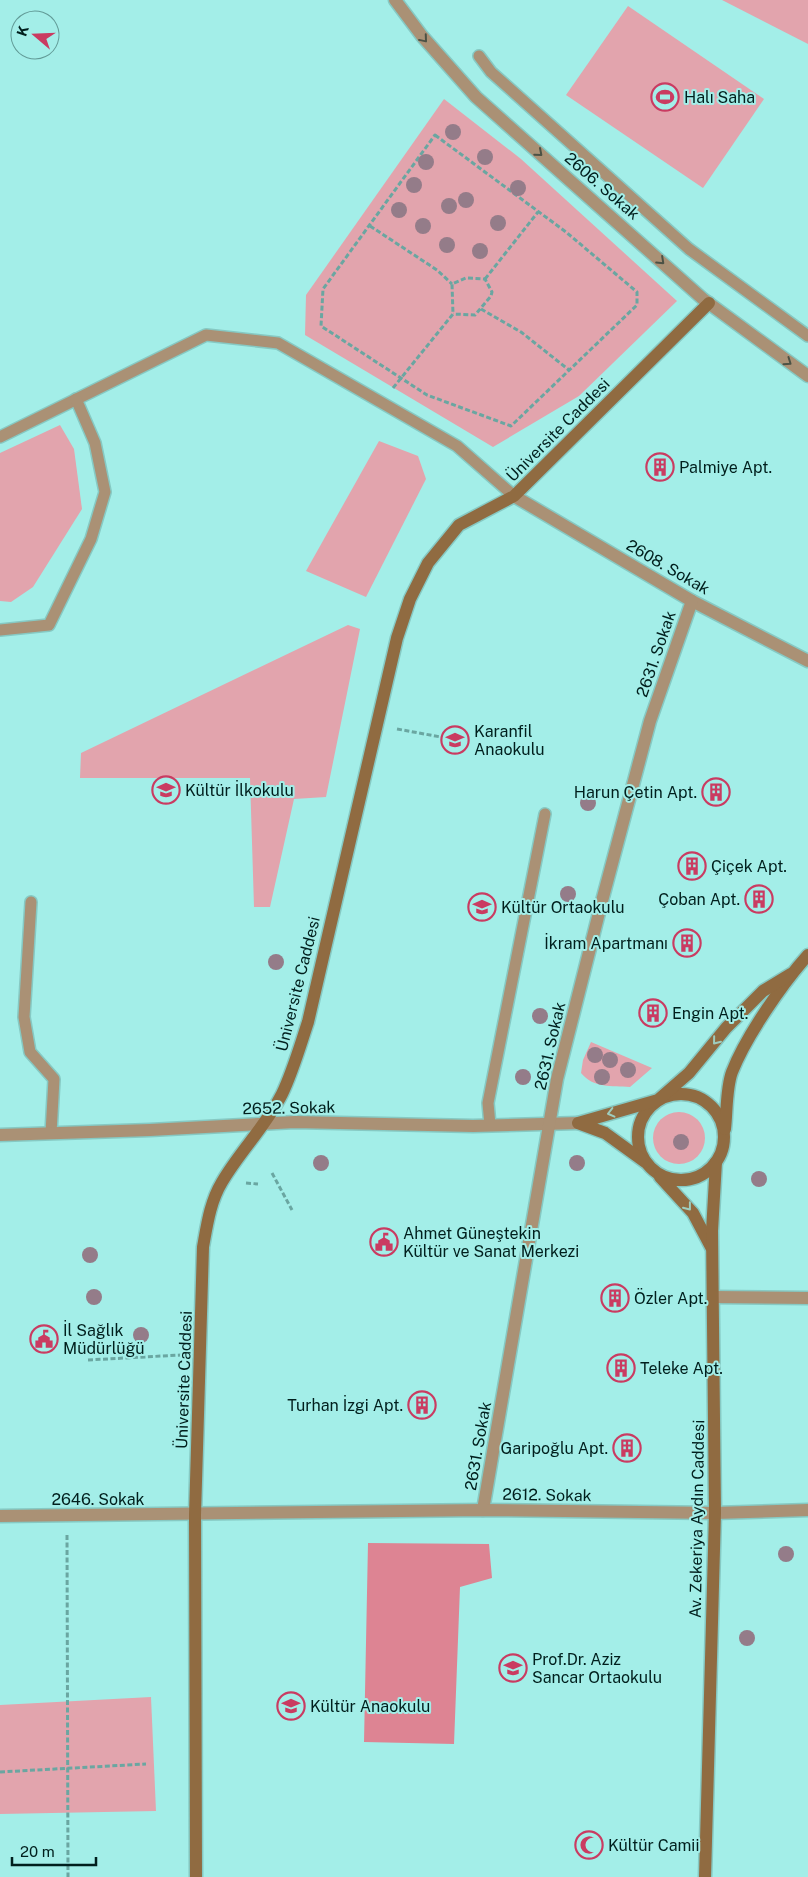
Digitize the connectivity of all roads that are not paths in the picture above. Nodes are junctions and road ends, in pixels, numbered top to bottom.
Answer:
1 (395, 0) edge
2 (479, 56) dead end
3 (709, 303) junction
4 (808, 336) edge
5 (808, 376) edge
6 (76, 399) junction
7 (0, 437) edge
8 (514, 496) junction
9 (692, 601) junction
10 (0, 630) edge
11 (808, 660) edge
12 (545, 814) dead end
13 (31, 902) dead end
14 (808, 955) edge
15 (791, 974) junction
16 (658, 1100) junction
17 (550, 1122) junction
18 (266, 1123) junction
19 (578, 1123) junction
20 (490, 1125) junction
21 (51, 1133) junction
22 (724, 1134) junction
23 (0, 1135) edge
24 (645, 1162) junction
25 (716, 1162) junction
26 (655, 1172) junction
27 (713, 1250) junction
28 (712, 1297) junction
29 (808, 1298) edge
30 (483, 1510) junction
31 (808, 1510) edge
32 (715, 1513) junction
33 (195, 1514) junction
34 (0, 1516) edge
35 (196, 1877) edge
36 (705, 1877) edge

1 -> 3 street, 2606. Sokak
2 - 4 lane
3 -> 5 street, 2606. Sokak
3 - 8 street, Üniversite Caddesi
6 - 7 lane
6 - 8 lane
6 - 10 lane
8 - 9 street, 2608. Sokak
8 - 18 street, Üniversite Caddesi
9 - 11 street, 2608. Sokak
9 - 17 street, 2631. Sokak
12 - 20 lane
13 - 21 lane
14 - 15 street
15 -> 16 street
15 - 22 street
16 -> 19 street
16 - 22 street
16 - 24 street
17 - 19 street, 2652. Sokak
17 - 20 street, 2652. Sokak
17 - 30 street, 2631. Sokak
18 - 20 street, 2652. Sokak
18 - 21 street, 2652. Sokak
18 - 33 street, Üniversite Caddesi
19 - 24 street
21 - 23 street, 2652. Sokak
22 - 25 street
24 - 26 street
25 - 26 street
25 - 27 street, Av. Zekeriya Aydın Caddesi
26 -> 27 street
27 - 28 street, Av. Zekeriya Aydın Caddesi
28 - 29 street
28 - 32 street, Av. Zekeriya Aydın Caddesi
30 - 32 street, 2612. Sokak
30 - 33 street, 2612. Sokak
31 - 32 street, 2612. Sokak
32 - 36 street, Av. Zekeriya Aydın Caddesi
33 - 34 street, 2646. Sokak
33 - 35 street, Üniversite Caddesi

